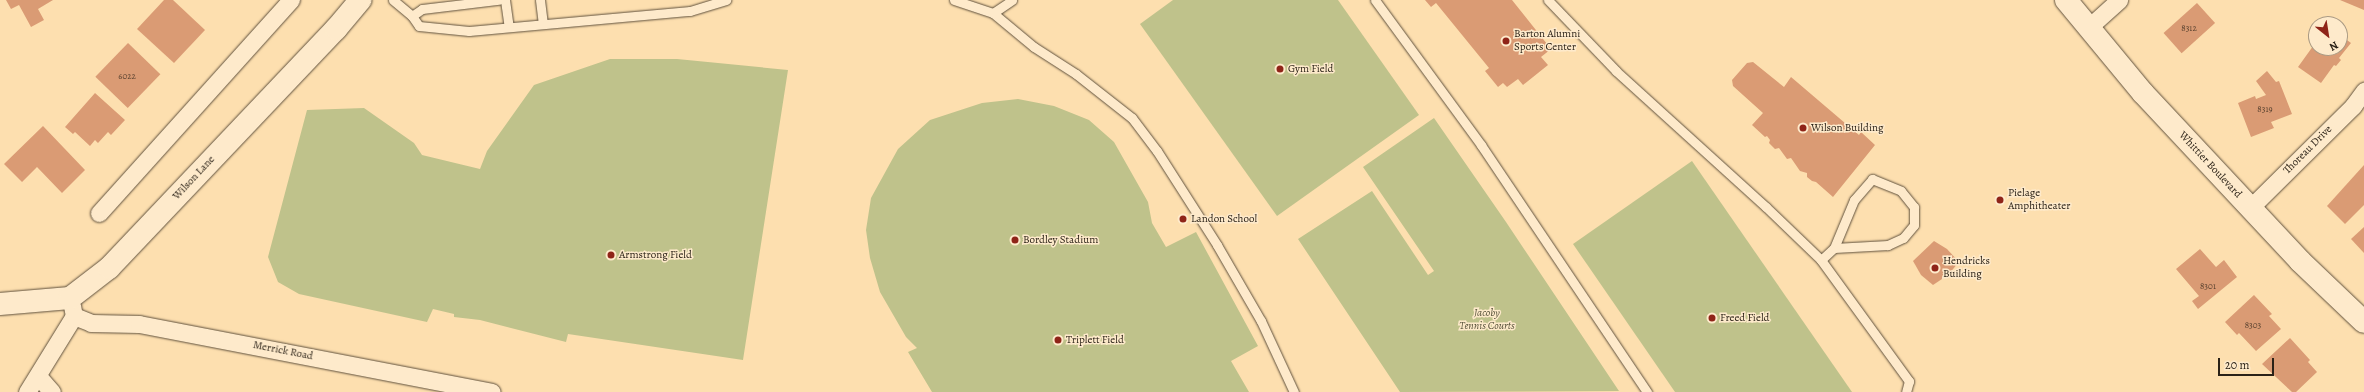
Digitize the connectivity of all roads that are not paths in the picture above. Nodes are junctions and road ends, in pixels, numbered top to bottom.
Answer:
1 (291, 0) edge
2 (360, 0) edge
3 (393, 0) edge
4 (498, 0) edge
5 (505, 0) edge
6 (540, 0) edge
7 (726, 0) edge
8 (954, 0) edge
9 (1012, 0) edge
10 (1375, 0) edge
11 (1548, 0) edge
12 (2066, 0) edge
13 (2119, 0) edge
14 (993, 13) junction
15 (412, 16) junction
16 (543, 23) junction
17 (509, 28) junction
18 (2088, 28) junction
19 (2364, 91) edge
20 (2250, 208) junction
21 (99, 213) dead end
22 (1834, 248) junction
23 (1821, 260) junction
24 (0, 304) edge
25 (72, 307) junction
26 (2364, 322) edge
27 (38, 376) junction
28 (27, 392) edge
29 (52, 392) edge
30 (492, 392) edge
31 (1294, 392) edge
32 (1647, 392) edge
33 (1906, 392) edge

1 - 21 street
2 - 25 main road, Wilson Lane
3 - 15 lane
4 - 15 lane
5 - 17 lane
6 - 16 lane
7 - 16 lane
8 - 14 lane
9 - 14 lane
10 - 32 lane
11 - 23 lane
12 - 18 main road, Whittier Boulevard
13 - 18 street
14 - 31 lane
15 - 17 lane
16 - 17 lane
18 - 20 main road, Whittier Boulevard
19 - 20 street, Thoreau Drive
20 - 26 main road, Whittier Boulevard
22 - 22 lane
22 - 23 lane
23 - 33 lane
24 - 25 main road
25 - 27 street
25 - 30 street, Merrick Road
27 - 28 street
27 - 29 street

